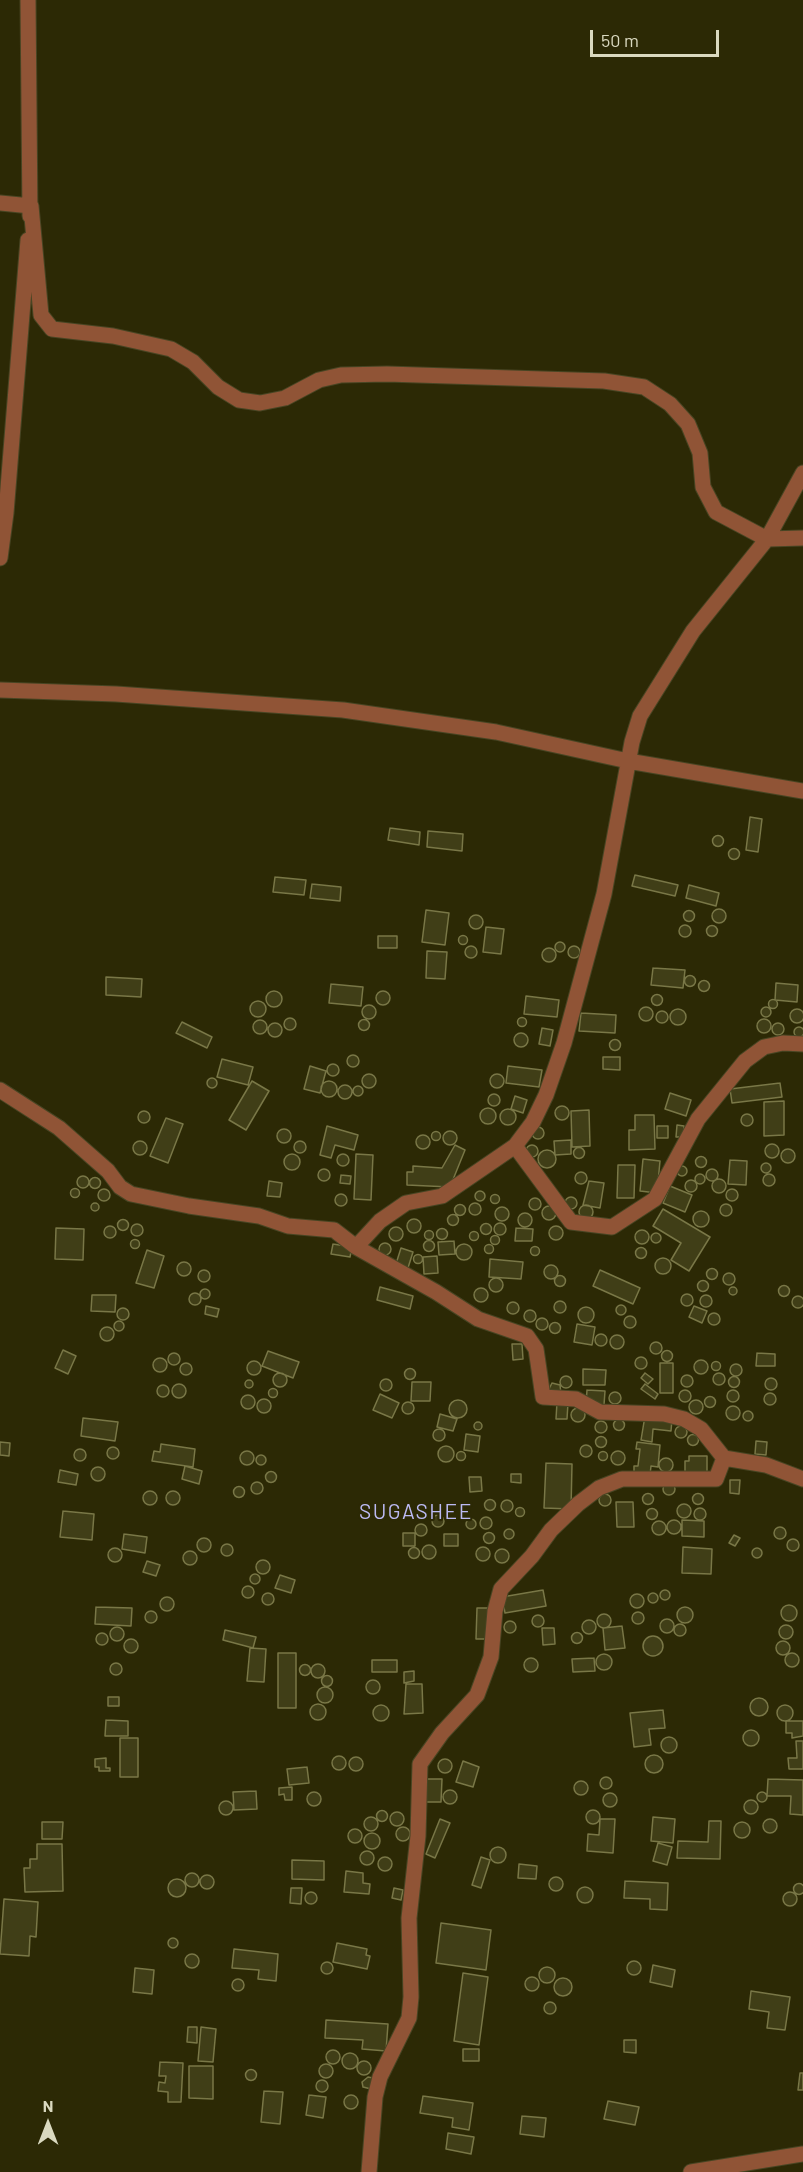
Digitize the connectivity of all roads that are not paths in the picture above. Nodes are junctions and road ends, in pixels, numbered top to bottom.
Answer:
1 (28, 0) edge
2 (0, 203) edge
3 (31, 206) junction
4 (803, 473) edge
5 (803, 538) edge
6 (767, 539) junction
7 (0, 558) edge
8 (0, 690) edge
9 (628, 761) junction
10 (803, 791) edge
11 (803, 1044) edge
12 (0, 1090) edge
13 (515, 1146) junction
14 (356, 1247) junction
15 (724, 1458) junction
16 (803, 1479) edge
17 (803, 2154) edge
18 (369, 2172) edge
19 (690, 2172) edge

1 - 3 street
2 - 3 street
3 - 6 street
3 - 7 street
4 - 6 street
5 - 6 street
6 - 9 street
8 - 9 street
9 - 10 street
9 - 13 street
11 - 13 street
12 - 14 street
13 - 14 street
14 - 15 street
15 - 16 street
15 - 18 street
17 - 19 street

